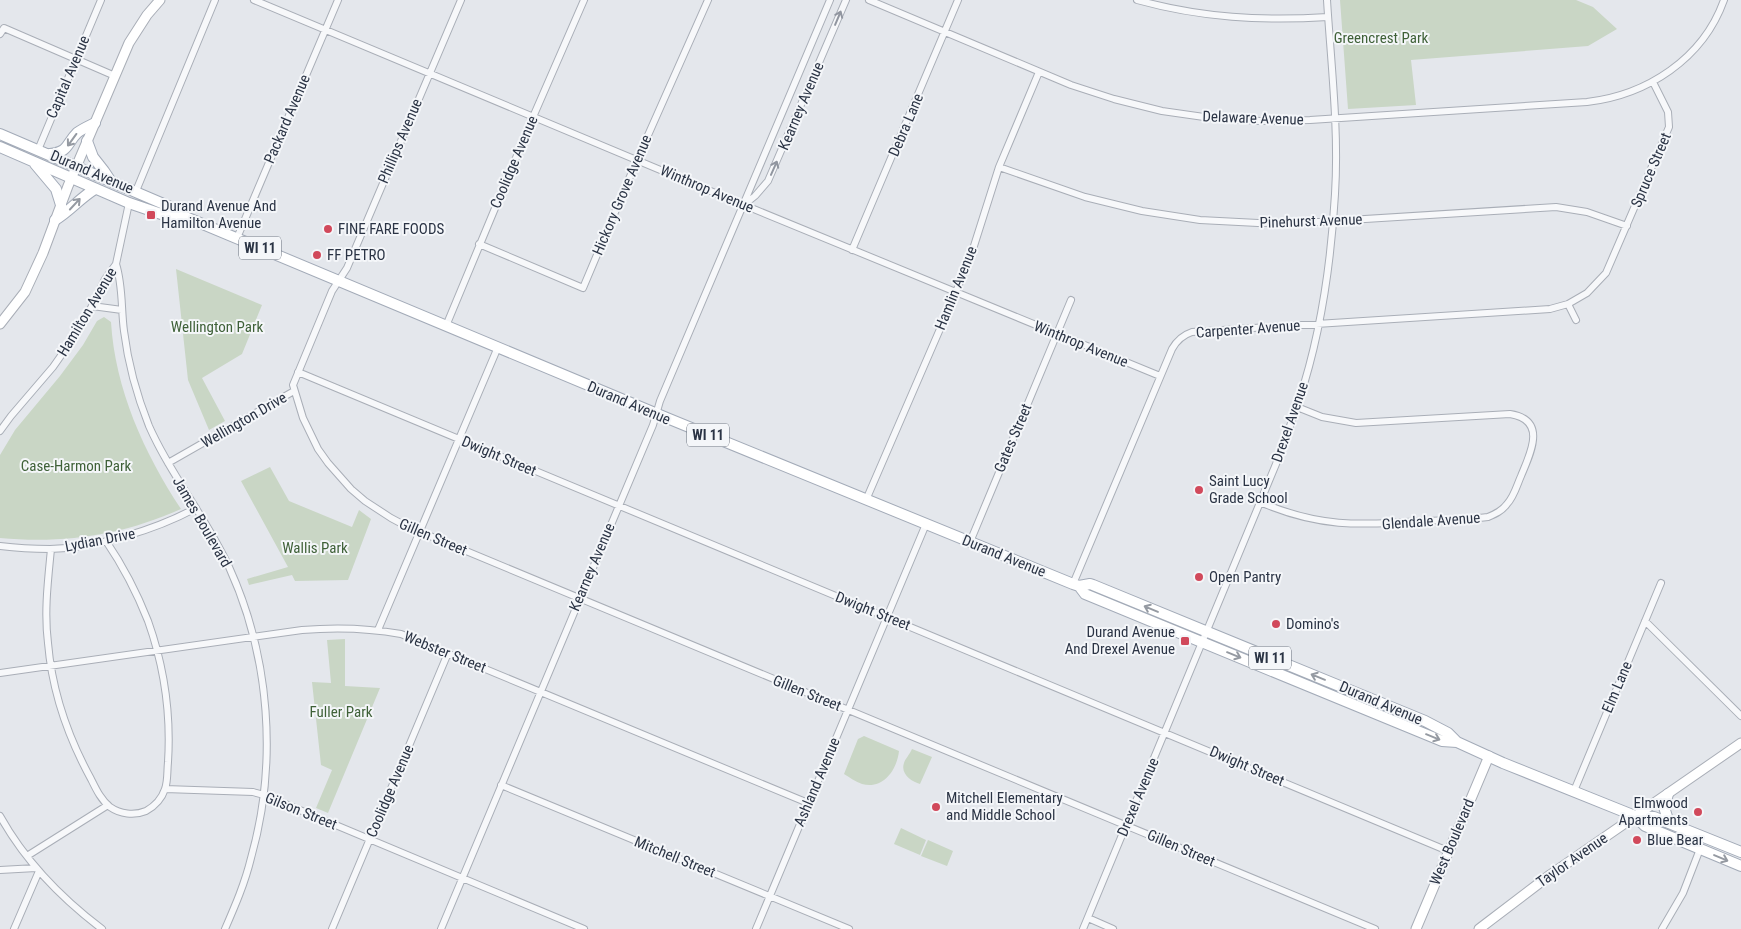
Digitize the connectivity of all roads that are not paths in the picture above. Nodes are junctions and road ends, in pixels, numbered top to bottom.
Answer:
1 (160, 0) edge
2 (215, 0) edge
3 (254, 0) edge
4 (338, 0) edge
5 (461, 0) edge
6 (584, 0) edge
7 (708, 0) edge
8 (830, 0) edge
9 (846, 0) edge
10 (869, 0) edge
11 (958, 0) edge
12 (1137, 0) edge
13 (1327, 0) edge
14 (1724, 0) edge
15 (100, 2) edge
16 (1328, 17) junction
17 (325, 30) junction
18 (2, 31) edge
19 (945, 32) junction
20 (76, 58) junction
21 (1039, 72) junction
22 (429, 73) junction
23 (115, 76) junction
24 (1653, 82) junction
25 (533, 117) junction
26 (1335, 119) junction
27 (95, 123) junction
28 (0, 134) edge
29 (88, 141) junction
30 (0, 147) edge
31 (38, 150) junction
32 (48, 154) junction
33 (637, 160) junction
34 (34, 163) junction
35 (77, 166) junction
36 (1000, 167) junction
37 (72, 179) junction
38 (110, 180) junction
39 (95, 189) junction
40 (136, 191) junction
41 (130, 203) junction
42 (61, 205) junction
43 (744, 205) junction
44 (181, 215) junction
45 (55, 220) junction
46 (1333, 221) junction
47 (1627, 226) junction
48 (237, 238) junction
49 (479, 244) junction
50 (852, 250) junction
51 (116, 264) junction
52 (339, 281) junction
53 (956, 292) junction
54 (1582, 296) joint
55 (1071, 300) dead end
56 (1568, 304) junction
57 (92, 306) junction
58 (122, 310) junction
59 (1576, 320) dead end
60 (0, 324) edge
61 (1319, 324) junction
62 (446, 326) junction
63 (1057, 334) junction
64 (498, 347) junction
65 (298, 372) junction
66 (1160, 376) junction
67 (294, 391) junction
68 (1297, 407) junction
69 (656, 414) junction
70 (0, 431) edge
71 (458, 439) junction
72 (168, 463) junction
73 (866, 500) junction
74 (1260, 502) junction
75 (618, 506) junction
76 (196, 508) junction
77 (926, 524) junction
78 (420, 531) junction
79 (106, 541) junction
80 (970, 542) junction
81 (0, 546) edge
82 (51, 549) junction
83 (1661, 583) dead end
84 (1076, 585) junction
85 (579, 598) junction
86 (888, 617) junction
87 (1645, 621) junction
88 (378, 630) junction
89 (1207, 632) junction
90 (254, 637) junction
91 (1203, 642) junction
92 (157, 651) junction
93 (448, 653) junction
94 (50, 666) junction
95 (0, 673) edge
96 (540, 692) junction
97 (847, 709) junction
98 (1741, 716) edge
99 (1165, 732) junction
100 (1457, 742) junction
101 (1741, 743) edge
102 (1489, 756) junction
103 (501, 785) junction
104 (165, 789) junction
105 (1574, 791) junction
106 (1668, 794) junction
107 (264, 795) junction
108 (808, 803) junction
109 (108, 805) junction
110 (0, 816) edge
111 (1635, 816) junction
112 (1669, 823) junction
113 (1126, 825) junction
114 (370, 840) junction
115 (1700, 849) junction
116 (1448, 851) junction
117 (1741, 852) edge
118 (27, 856) junction
119 (1741, 866) edge
120 (37, 869) junction
121 (0, 870) edge
122 (462, 878) junction
123 (769, 896) junction
124 (1088, 918) junction
125 (14, 929) edge
126 (102, 929) edge
127 (225, 929) edge
128 (332, 929) edge
129 (441, 929) edge
130 (584, 929) edge
131 (756, 929) edge
132 (849, 929) edge
133 (1083, 929) edge
134 (1113, 929) edge
135 (1375, 929) edge
136 (1416, 929) edge
137 (1479, 929) edge
138 (1662, 929) edge

1 - 23 street
2 - 40 street
3 - 17 street, Winthrop Avenue
4 - 17 street, Packard Avenue
5 - 22 street, Phillips Avenue
6 - 25 street, Coolidge Avenue
7 - 33 street, Hickory Grove Avenue
8 - 43 street, Kearney Avenue
43 -> 9 street, Kearney Avenue
10 - 19 street, Delaware Avenue
11 - 19 street, Debra Lane
12 - 16 street
13 - 16 street, Drexel Avenue
14 - 24 street
15 - 20 street, Capital Avenue
16 - 26 street, Drexel Avenue
17 - 22 street, Winthrop Avenue
17 - 48 street, Packard Avenue
18 - 20 street
19 - 21 street, Delaware Avenue
19 - 50 street, Debra Lane
20 - 23 street
20 - 31 street, Capital Avenue
21 - 26 street, Delaware Avenue
21 - 36 street, Hamlin Avenue
22 - 25 street, Winthrop Avenue
22 - 52 street, Phillips Avenue
23 - 27 street
24 - 26 street, Delaware Avenue
24 - 47 street, Spruce Street
25 - 33 street, Winthrop Avenue
25 - 49 street, Coolidge Avenue
26 - 46 street, Drexel Avenue
27 - 29 street
27 -> 32 main road
28 - 31 main road, Durand Avenue / WI 11
29 - 35 street
29 - 38 main road
30 - 34 main road, Durand Avenue / WI 11
31 - 32 main road, Durand Avenue / WI 11
32 - 35 main road, Durand Avenue / WI 11
33 - 43 street, Winthrop Avenue
33 - 49 street, Hickory Grove Avenue
34 - 37 main road, Durand Avenue / WI 11
34 - 42 main road
35 - 37 street
35 - 38 main road, Durand Avenue / WI 11
36 - 46 street, Pinehurst Avenue
36 - 53 street, Hamlin Avenue
37 - 39 main road, Durand Avenue / WI 11
37 - 42 street
38 - 40 main road, Durand Avenue / WI 11
39 - 41 main road, Durand Avenue / WI 11
45 -> 39 main road
40 - 44 main road, Durand Avenue / WI 11
41 - 44 main road, Durand Avenue / WI 11
41 - 51 street, Hamilton Avenue
42 - 45 street
43 - 50 street, Winthrop Avenue
43 - 69 street, Kearney Avenue
44 - 48 main road, Durand Avenue / WI 11
45 - 60 street
46 - 47 street, Pinehurst Avenue
46 - 61 street, Drexel Avenue
47 - 54 street, Spruce Street
48 - 52 main road, Durand Avenue / WI 11
49 - 62 street, Coolidge Avenue
50 - 53 street, Winthrop Avenue
51 - 57 street, Hamilton Avenue
51 - 58 street, James Boulevard
52 - 62 main road, Durand Avenue / WI 11
52 - 65 street, Wellington Drive
53 - 63 street, Winthrop Avenue
53 - 73 street, Hamlin Avenue
54 - 56 street, Carpenter Avenue
55 - 63 street, Gates Street
56 - 59 street
56 - 61 street, Carpenter Avenue
57 - 58 street
57 - 70 street, Hamilton Avenue
58 - 72 street, James Boulevard
61 - 66 street, Carpenter Avenue
61 - 68 street, Drexel Avenue
62 - 64 main road, Durand Avenue / WI 11
63 - 66 street, Winthrop Avenue
63 - 80 street, Gates Street
64 - 69 main road, Durand Avenue / WI 11
64 - 71 street
65 - 67 street, Wellington Drive
65 - 71 street, Dwight Street
66 - 84 street, Carpenter Avenue
67 - 72 street, Wellington Drive
67 - 78 street, Gillen Street
68 - 74 street, Drexel Avenue
68 - 74 street, Glendale Avenue
69 - 73 main road, Durand Avenue / WI 11
69 - 75 street, Kearney Avenue
71 - 75 street, Dwight Street
71 - 78 street
72 - 76 street, James Boulevard
73 - 77 main road, Durand Avenue / WI 11
74 - 89 street, Drexel Avenue
75 - 85 street, Kearney Avenue
75 - 86 street, Dwight Street
76 - 79 street, Lydian Drive
76 - 90 street, James Boulevard
77 - 80 main road, Durand Avenue / WI 11
77 - 86 street, Ashland Avenue
78 - 85 street, Gillen Street
78 - 88 street
79 - 82 street, Lydian Drive
79 - 92 street
80 - 84 main road, Durand Avenue / WI 11
81 - 82 street, Lydian Drive
82 - 94 street
83 - 87 street, Elm Lane
89 -> 84 main road, Durand Avenue / WI 11
84 - 91 main road, Durand Avenue / WI 11
85 - 96 street, Kearney Avenue
85 - 97 street, Gillen Street
86 - 97 street, Ashland Avenue
86 - 99 street, Dwight Street
87 - 98 street
87 - 105 street, Elm Lane
88 - 90 street, Webster Street
88 - 93 street, Webster Street
89 - 91 street, Drexel Avenue
100 -> 89 main road, Durand Avenue / WI 11
90 - 92 street, Webster Street
90 - 107 street, James Boulevard
91 - 99 street, Drexel Avenue
91 -> 100 main road, Durand Avenue / WI 11
92 - 94 street, Webster Street
92 - 104 street
93 - 96 street, Webster Street
93 - 114 street, Coolidge Avenue
94 - 95 street, Webster Street
94 - 109 street
96 - 103 street, Kearney Avenue
96 - 108 street, Webster Street
97 - 108 street, Ashland Avenue
97 - 113 street, Gillen Street
99 - 113 street, Drexel Avenue
99 - 116 street, Dwight Street
100 - 102 main road, Durand Avenue / WI 11
101 - 106 street, Taylor Avenue
102 - 105 main road, Durand Avenue / WI 11
102 - 116 street, West Boulevard
103 - 122 street, Kearney Avenue
103 - 123 street, Mitchell Street
104 - 107 street, Gilson Street
104 - 109 street
105 - 111 main road, Durand Avenue / WI 11
106 - 111 street, Taylor Avenue
106 - 112 main road
107 - 114 street, Gilson Street
107 - 127 street, James Boulevard
108 - 123 street, Ashland Avenue
109 - 118 street
110 - 118 street
111 - 112 main road, Durand Avenue / WI 11
111 - 115 main road, Durand Avenue / WI 11
111 - 137 street, Taylor Avenue
112 - 117 main road, Durand Avenue / WI 11
113 - 124 street, Drexel Avenue
113 - 135 street, Gillen Street
114 - 122 street, Gilson Street
114 - 128 street, Coolidge Avenue
115 -> 119 main road, Durand Avenue / WI 11
115 - 138 street
116 - 136 street, West Boulevard
118 - 120 street
120 - 121 street
120 - 125 street
120 - 126 street
122 - 129 street, Kearney Avenue
122 - 130 street, Gilson Street
123 - 131 street, Ashland Avenue
123 - 132 street, Mitchell Street
124 - 133 street, Drexel Avenue
124 - 134 street

